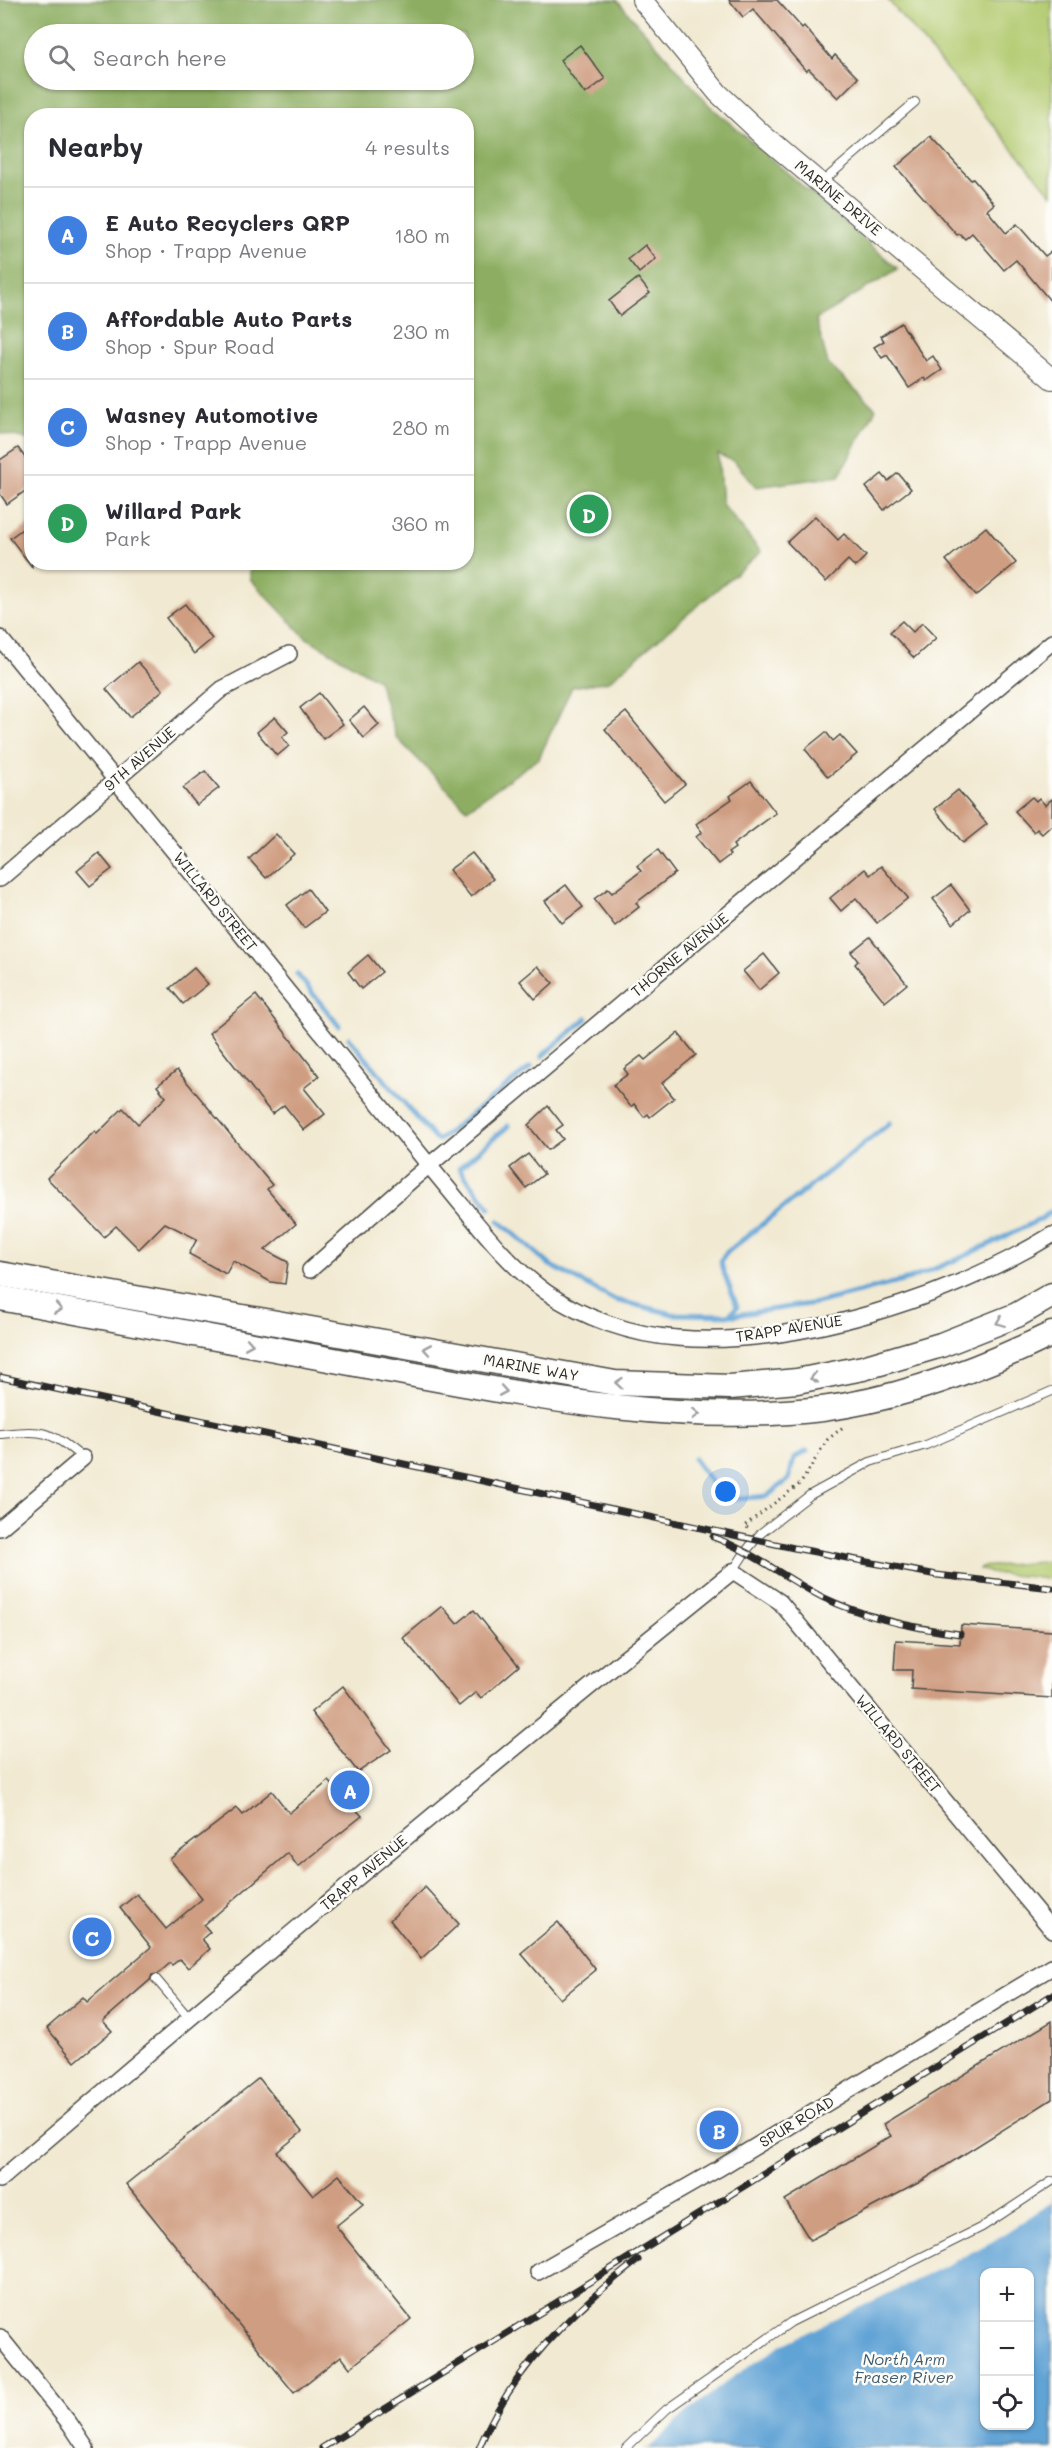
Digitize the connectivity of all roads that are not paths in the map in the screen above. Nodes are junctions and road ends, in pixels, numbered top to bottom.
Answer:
1 (642, 0) edge
2 (915, 102) dead end
3 (820, 183) junction
4 (1052, 379) edge
5 (0, 638) edge
6 (1052, 642) edge
7 (289, 654) dead end
8 (115, 780) junction
9 (0, 879) edge
10 (429, 1165) junction
11 (1052, 1235) edge
12 (310, 1270) dead end
13 (0, 1274) edge
14 (1052, 1295) edge
15 (0, 1298) edge
16 (1052, 1334) edge
17 (1052, 1391) edge
18 (0, 1434) edge
19 (83, 1458) joint
20 (0, 1528) edge
21 (733, 1571) junction
22 (1052, 1930) edge
23 (1052, 1967) edge
24 (156, 1979) dead end
25 (189, 2018) junction
26 (0, 2180) edge
27 (1052, 2181) edge
28 (538, 2272) dead end
29 (0, 2337) edge
30 (86, 2448) edge
31 (626, 2448) edge

1 - 3 street, MARINE DRIVE
2 - 3 lane
3 - 4 street, MARINE DRIVE
5 - 8 street, WILLARD STREET
6 - 10 street, THORNE AVENUE
7 - 8 street, 9TH AVENUE
8 - 9 street, 9TH AVENUE
8 - 10 street, WILLARD STREET
10 - 11 street, TRAPP AVENUE
10 - 12 street, THORNE AVENUE
14 -> 13 main road, MARINE WAY
15 -> 16 main road, MARINE WAY
17 - 21 lane
18 - 19 lane
19 - 20 street
21 - 22 street, WILLARD STREET
21 - 25 street, TRAPP AVENUE
23 - 28 street, SPUR ROAD
24 - 25 lane
25 - 26 street, TRAPP AVENUE
27 - 31 lane
29 - 30 street

